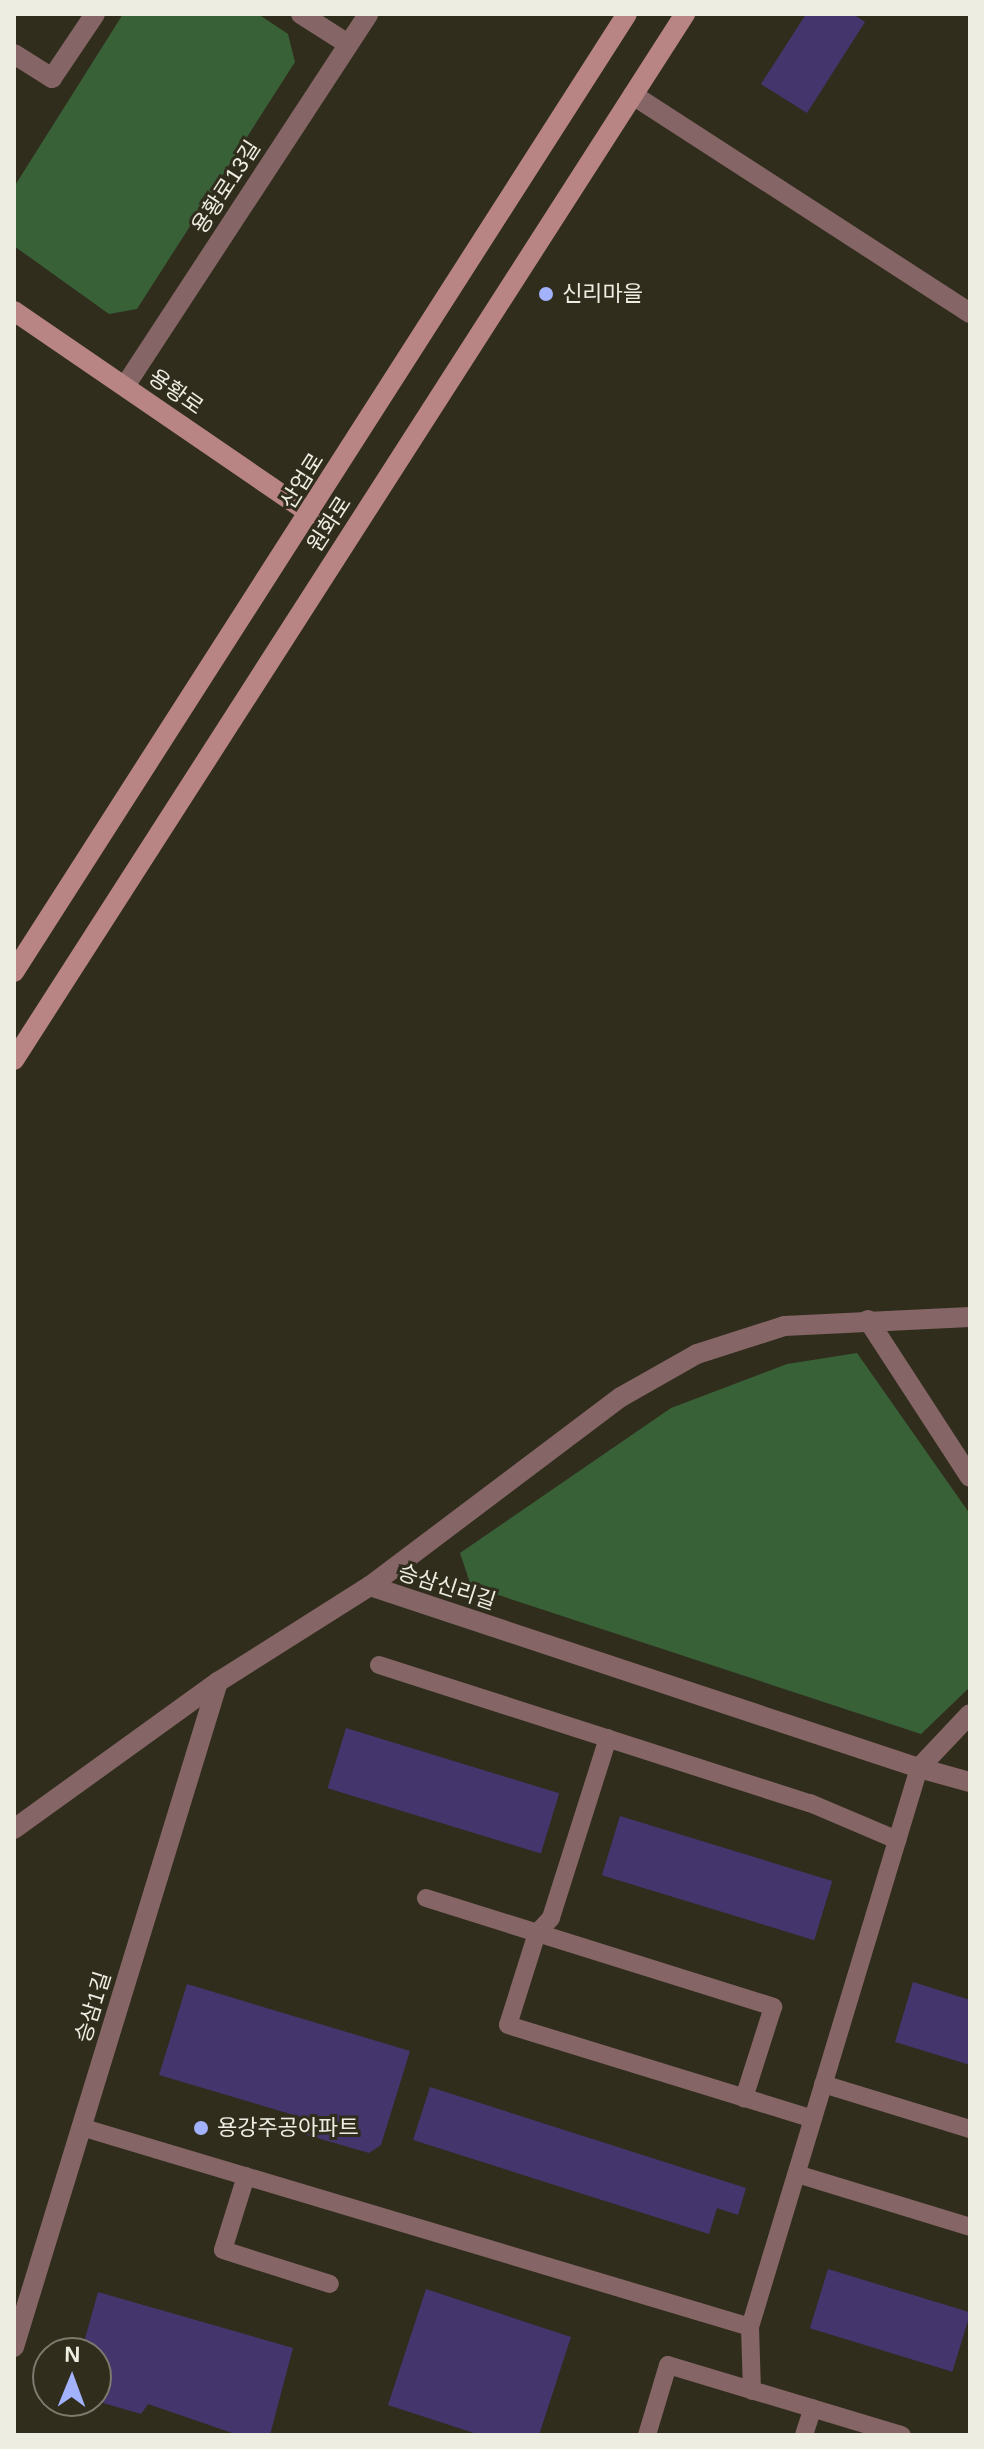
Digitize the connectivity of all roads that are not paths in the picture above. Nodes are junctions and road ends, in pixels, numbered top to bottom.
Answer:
1 (95, 14) edge
2 (301, 14) edge
3 (368, 14) edge
4 (627, 14) edge
5 (685, 14) edge
6 (348, 44) junction
7 (14, 54) edge
8 (633, 95) junction
9 (14, 311) edge
10 (970, 313) edge
11 (125, 386) junction
12 (310, 514) junction
13 (14, 972) edge
14 (14, 1060) edge
15 (970, 1317) edge
16 (868, 1320) junction
17 (970, 1477) edge
18 (370, 1586) junction
19 (379, 1665) dead end
20 (218, 1682) junction
21 (970, 1714) edge
22 (608, 1738) junction
23 (919, 1768) junction
24 (970, 1782) edge
25 (14, 1829) edge
26 (897, 1840) junction
27 (426, 1898) dead end
28 (537, 1933) junction
29 (823, 2084) junction
30 (744, 2098) junction
31 (813, 2119) junction
32 (81, 2127) junction
33 (970, 2129) edge
34 (797, 2174) junction
35 (246, 2176) junction
36 (970, 2227) edge
37 (330, 2284) dead end
38 (750, 2327) junction
39 (14, 2347) edge
40 (752, 2391) junction
41 (813, 2408) junction
42 (647, 2435) edge
43 (804, 2435) edge
44 (902, 2435) edge

1 - 7 street
2 - 6 street
3 - 6 street, 용황로13길
4 - 12 street, 산업로
5 - 8 street, 원화로
6 - 11 street, 용황로13길
8 - 10 street
8 - 14 street, 원화로
9 - 11 street, 용황로
11 - 12 street, 용황로
12 - 13 street, 산업로
15 - 16 street
16 - 17 street
16 - 18 street
18 - 20 street, 승삼신리길
18 - 23 street, 승삼신리길
19 - 22 lane
20 - 25 street, 승삼신리길
20 - 32 street, 승삼1길
21 - 23 street
22 - 26 lane
22 - 28 lane
23 - 24 street, 승삼신리길
23 - 26 lane
26 - 29 lane
27 - 28 lane
28 - 30 lane
28 - 30 lane
29 - 31 lane
29 - 33 lane
30 - 31 lane
31 - 34 lane
32 - 35 lane
32 - 39 street, 승삼1길
34 - 36 lane
34 - 38 lane
35 - 37 lane
35 - 38 lane
38 - 40 lane
40 - 41 lane
40 - 42 lane
41 - 43 lane
41 - 44 lane

